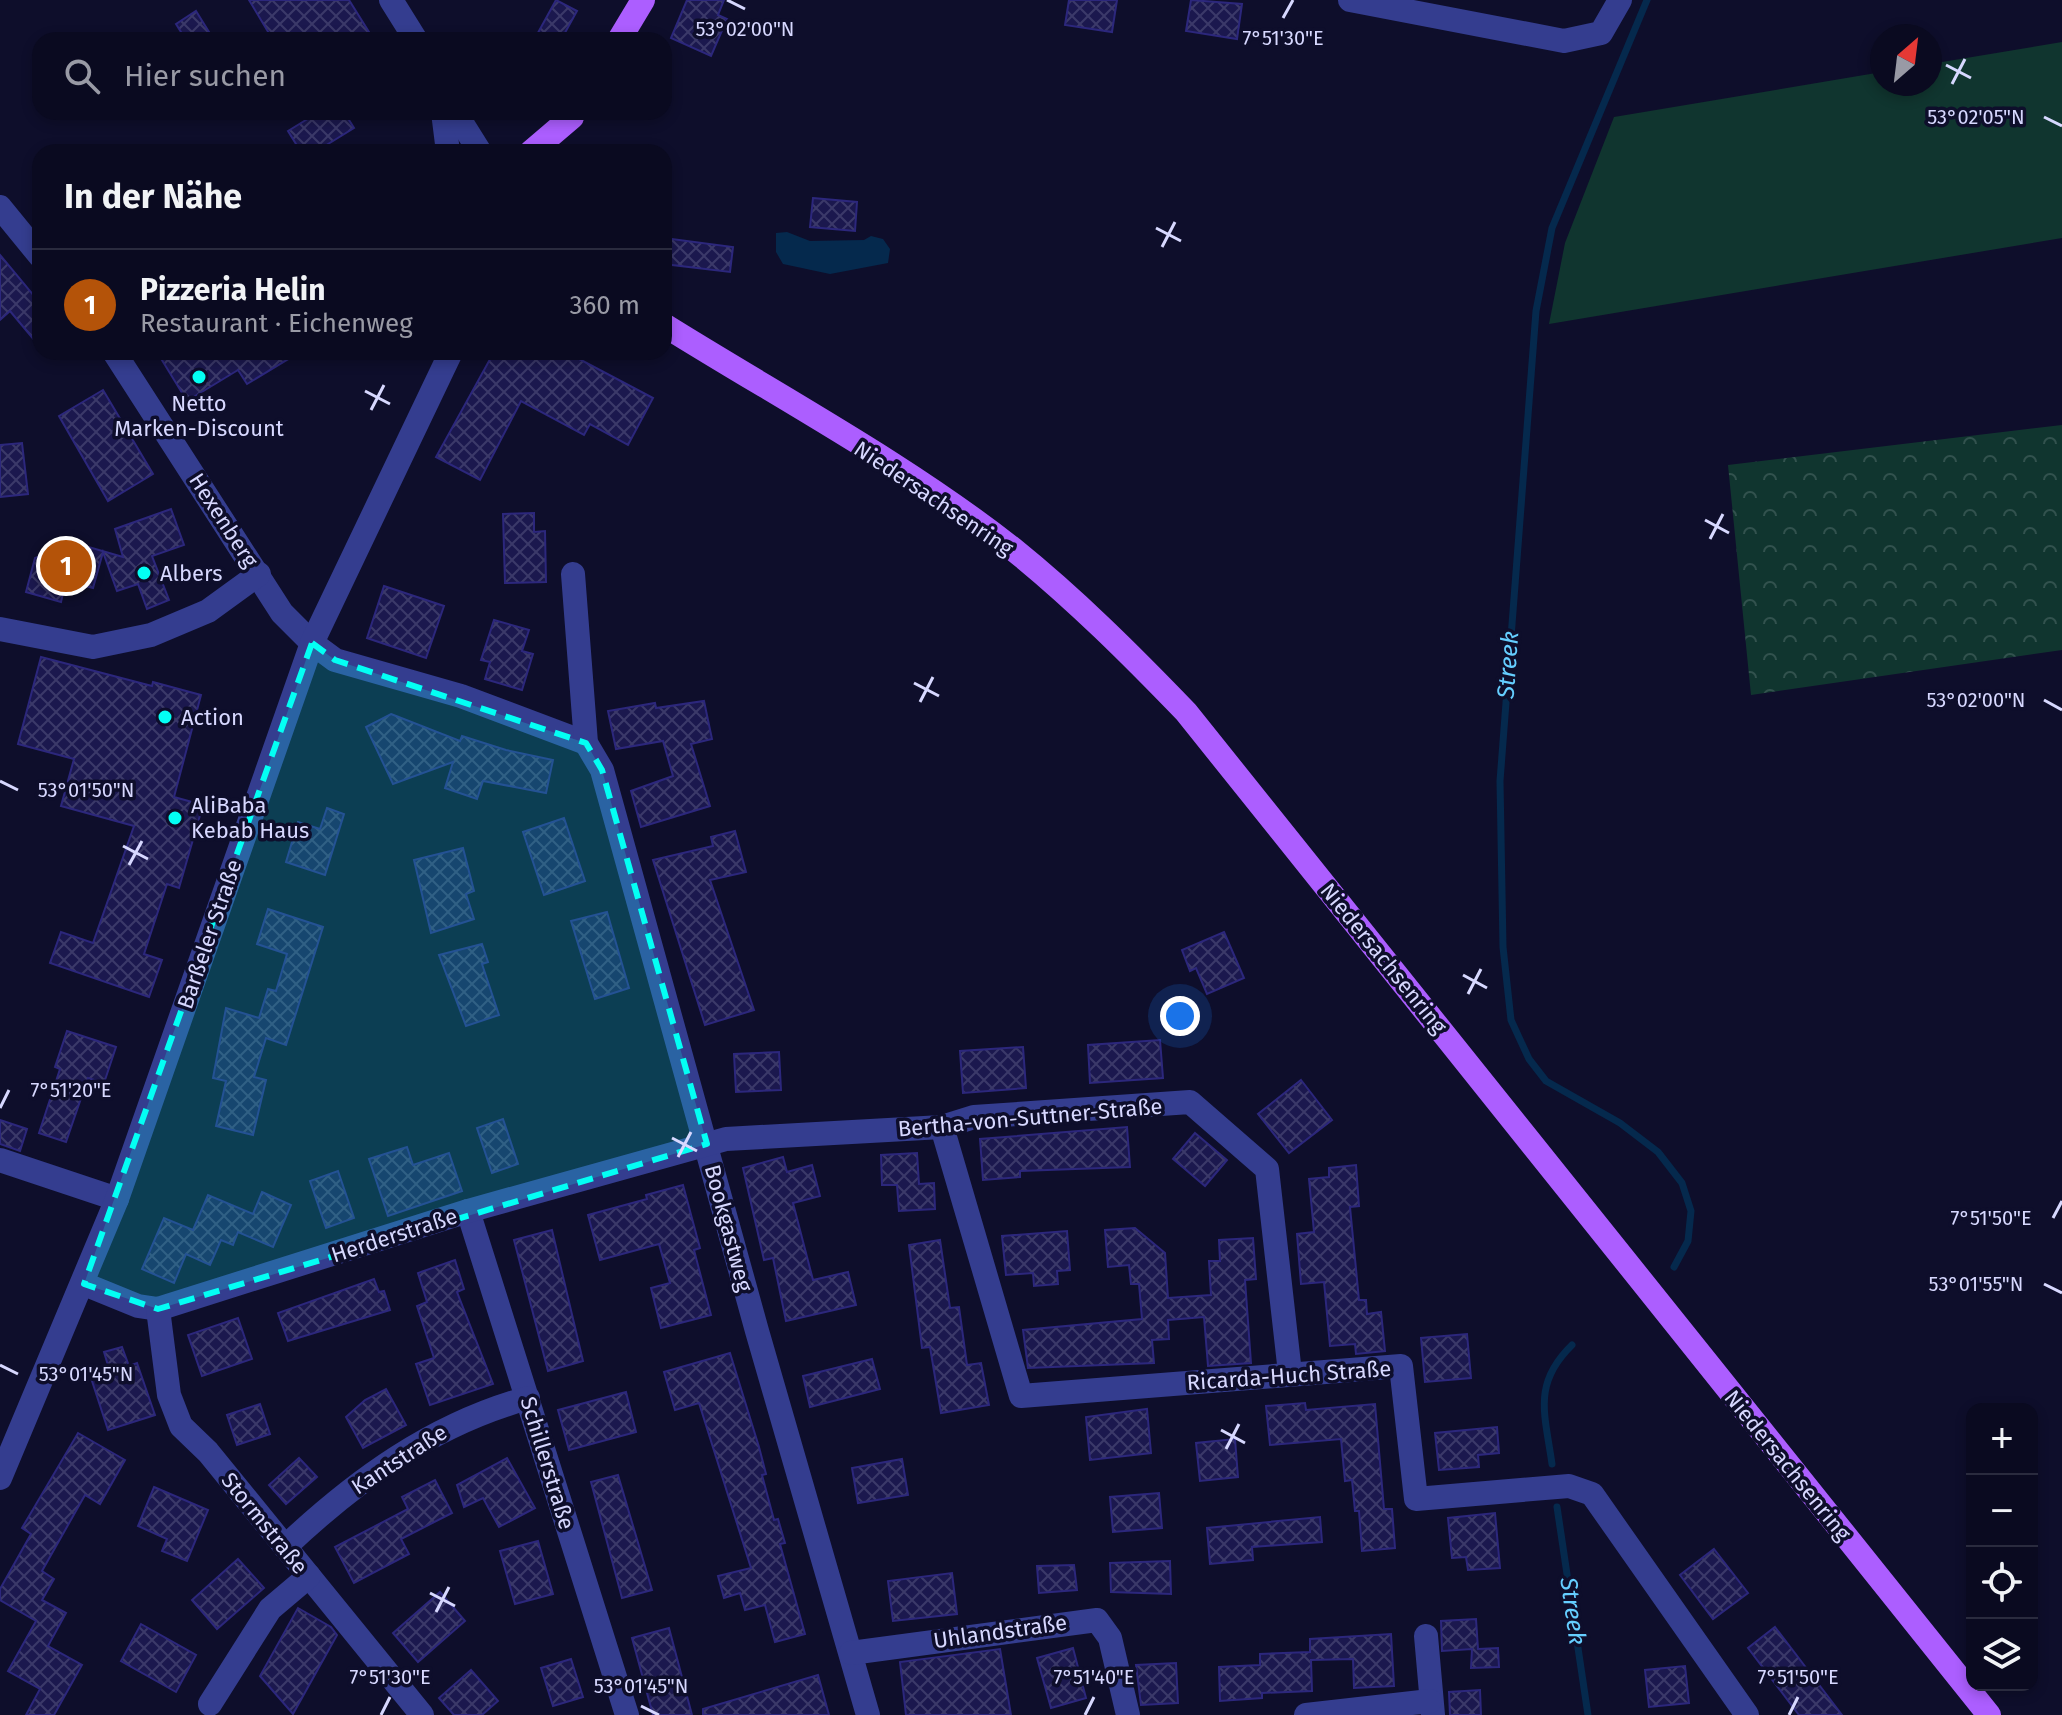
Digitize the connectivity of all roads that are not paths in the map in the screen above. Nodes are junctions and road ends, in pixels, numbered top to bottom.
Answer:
1 (391, 0) edge
2 (643, 0) edge
3 (1350, 0) edge
4 (1620, 0) edge
5 (411, 32) edge
6 (624, 32) edge
7 (444, 120) edge
8 (460, 120) edge
9 (568, 120) edge
10 (571, 120) edge
11 (447, 144) edge
12 (475, 144) edge
13 (540, 144) edge
14 (558, 144) edge
15 (0, 207) edge
16 (32, 246) edge
17 (672, 330) edge
18 (119, 360) edge
19 (447, 360) edge
20 (259, 574) junction
21 (573, 574) dead end
22 (0, 629) edge
23 (312, 643) junction
24 (586, 743) junction
25 (942, 1127) junction
26 (707, 1144) junction
27 (0, 1160) edge
28 (117, 1199) junction
29 (468, 1211) junction
30 (84, 1284) junction
31 (158, 1309) junction
32 (1290, 1373) junction
33 (528, 1398) junction
34 (0, 1478) edge
35 (285, 1547) junction
36 (309, 1576) junction
37 (1426, 1636) dead end
38 (851, 1653) junction
39 (210, 1704) dead end
40 (1432, 1708) edge
41 (422, 1715) edge
42 (627, 1715) edge
43 (868, 1715) edge
44 (1128, 1715) edge
45 (1306, 1715) edge
46 (1747, 1715) edge
47 (1989, 1715) edge

1 - 5 street
2 - 6 main road
3 - 4 street
7 - 11 street
8 - 12 street
9 - 13 main road
10 - 14 main road
15 - 16 street
17 - 47 main road, Niedersachsenring
18 - 20 street, Hexenberg
19 - 23 street, Barßeler Straße
20 - 22 street
20 - 23 street, Hexenberg
21 - 24 street, Bookgastweg
23 - 24 street
23 - 28 street, Barßeler Straße
24 - 26 street, Bookgastweg
25 - 26 street, Bertha-von-Suttner-Straße
25 - 32 street, Ricarda-Huch Straße
25 - 32 street, Bertha-von-Suttner-Straße
26 - 29 street, Herderstraße
26 - 38 street, Bookgastweg
27 - 28 street
28 - 30 street, Barßeler Straße
29 - 31 street, Herderstraße
29 - 33 street, Schillerstraße
30 - 31 street
30 - 34 street, Barßeler Straße
31 - 35 street, Stormstraße
32 - 46 street, Ricarda-Huch Straße
33 - 35 street, Kantstraße
33 - 42 street, Schillerstraße
35 - 36 street, Stormstraße
36 - 39 street
36 - 41 street, Stormstraße
37 - 40 street
38 - 43 street, Bookgastweg
38 - 44 street, Uhlandstraße
40 - 45 street

